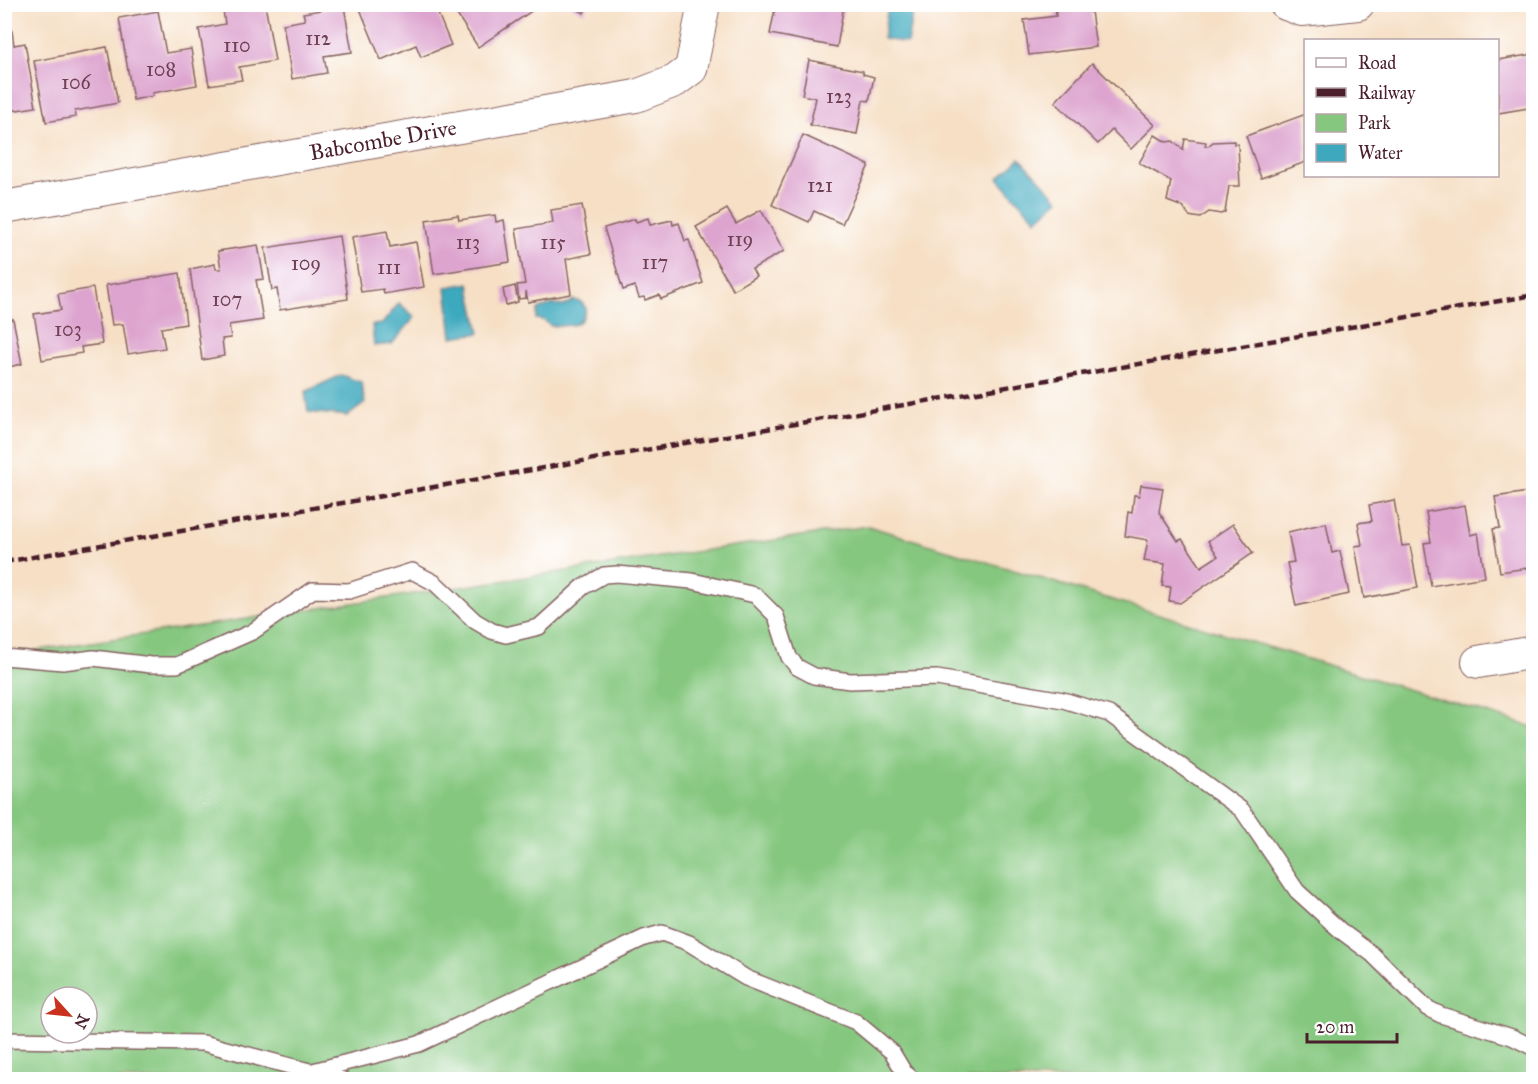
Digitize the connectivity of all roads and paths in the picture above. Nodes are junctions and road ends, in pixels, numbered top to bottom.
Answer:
1 (704, 4) edge
2 (1286, 4) edge
3 (1358, 4) edge
4 (4, 207) edge
5 (1533, 652) edge
6 (4, 657) edge
7 (1478, 662) dead end
8 (4, 1040) edge
9 (1533, 1048) edge
10 (307, 1076) edge
11 (343, 1080) edge
12 (914, 1080) edge

1 - 4 street, Babcombe Drive
2 - 3 street
5 - 7 street
6 - 9 lane
8 - 10 lane
10 - 11 lane
10 - 12 lane

